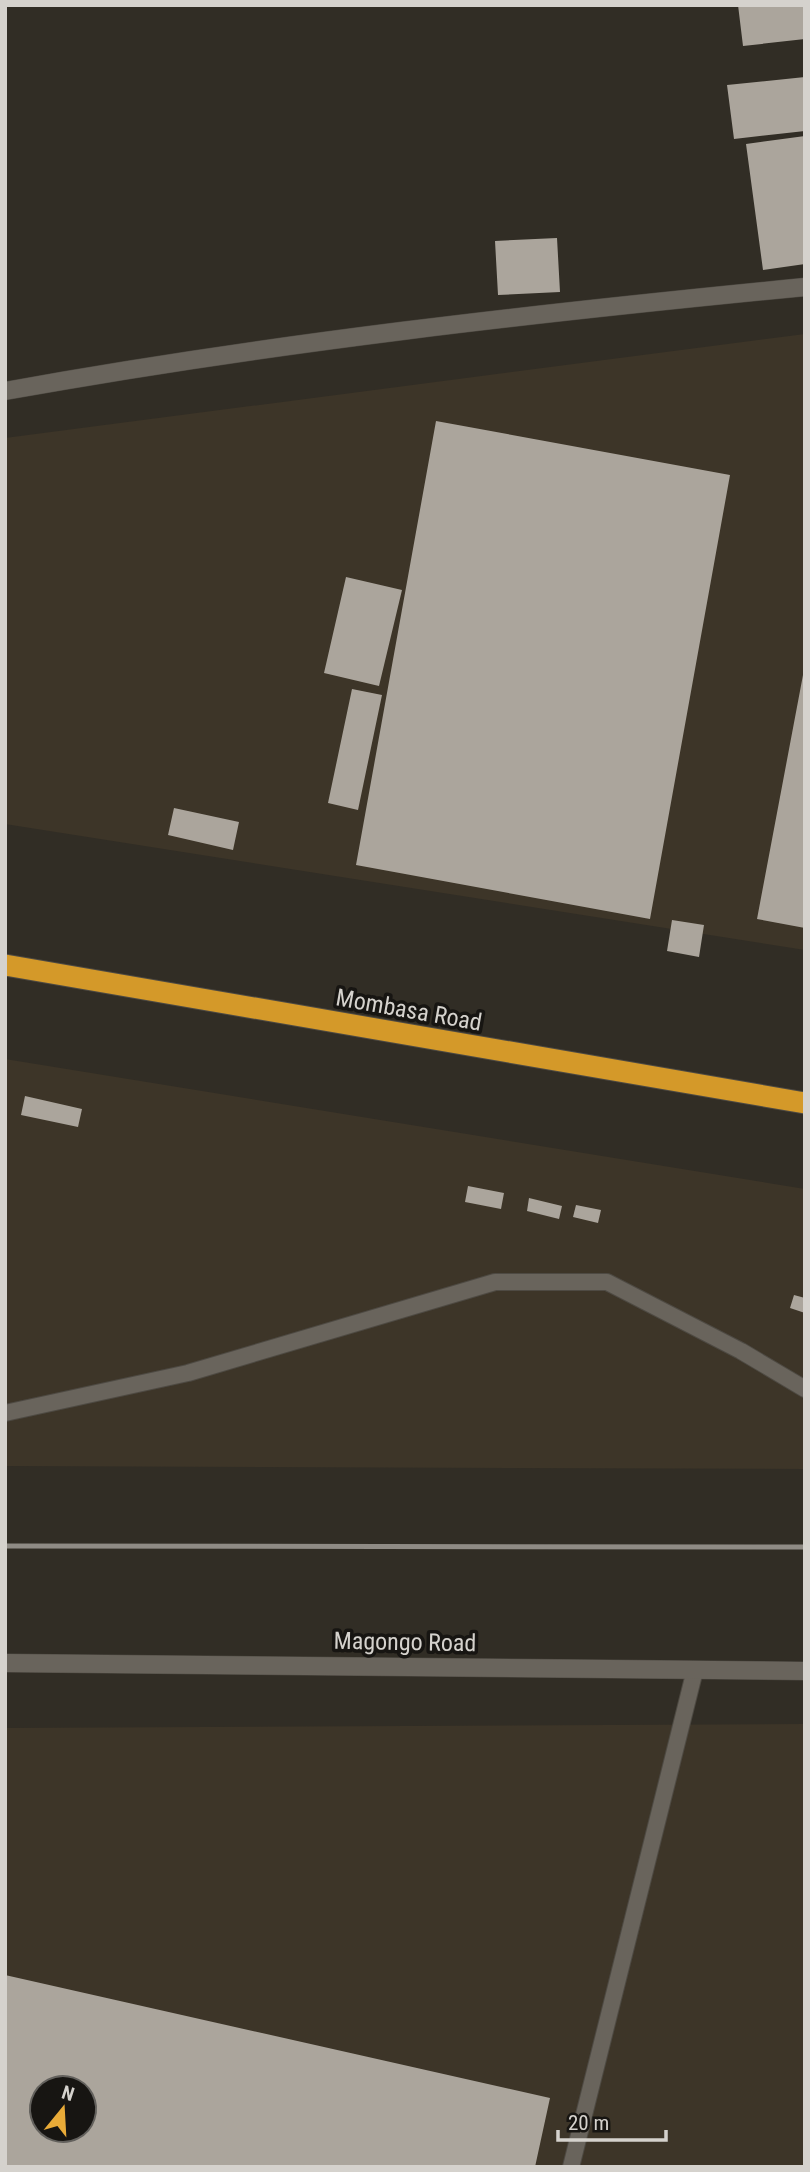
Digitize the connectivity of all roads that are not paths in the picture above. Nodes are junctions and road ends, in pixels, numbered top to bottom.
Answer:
1 (805, 287) edge
2 (5, 391) edge
3 (5, 965) edge
4 (805, 1103) edge
5 (805, 1389) edge
6 (5, 1413) edge
7 (5, 1663) edge
8 (695, 1670) junction
9 (805, 1671) edge
10 (571, 2167) edge

1 - 2 street
3 - 4 highway, Mombasa Road
5 - 6 lane
7 - 8 street, Magongo Road
8 - 9 street, Magongo Road
8 - 10 lane

